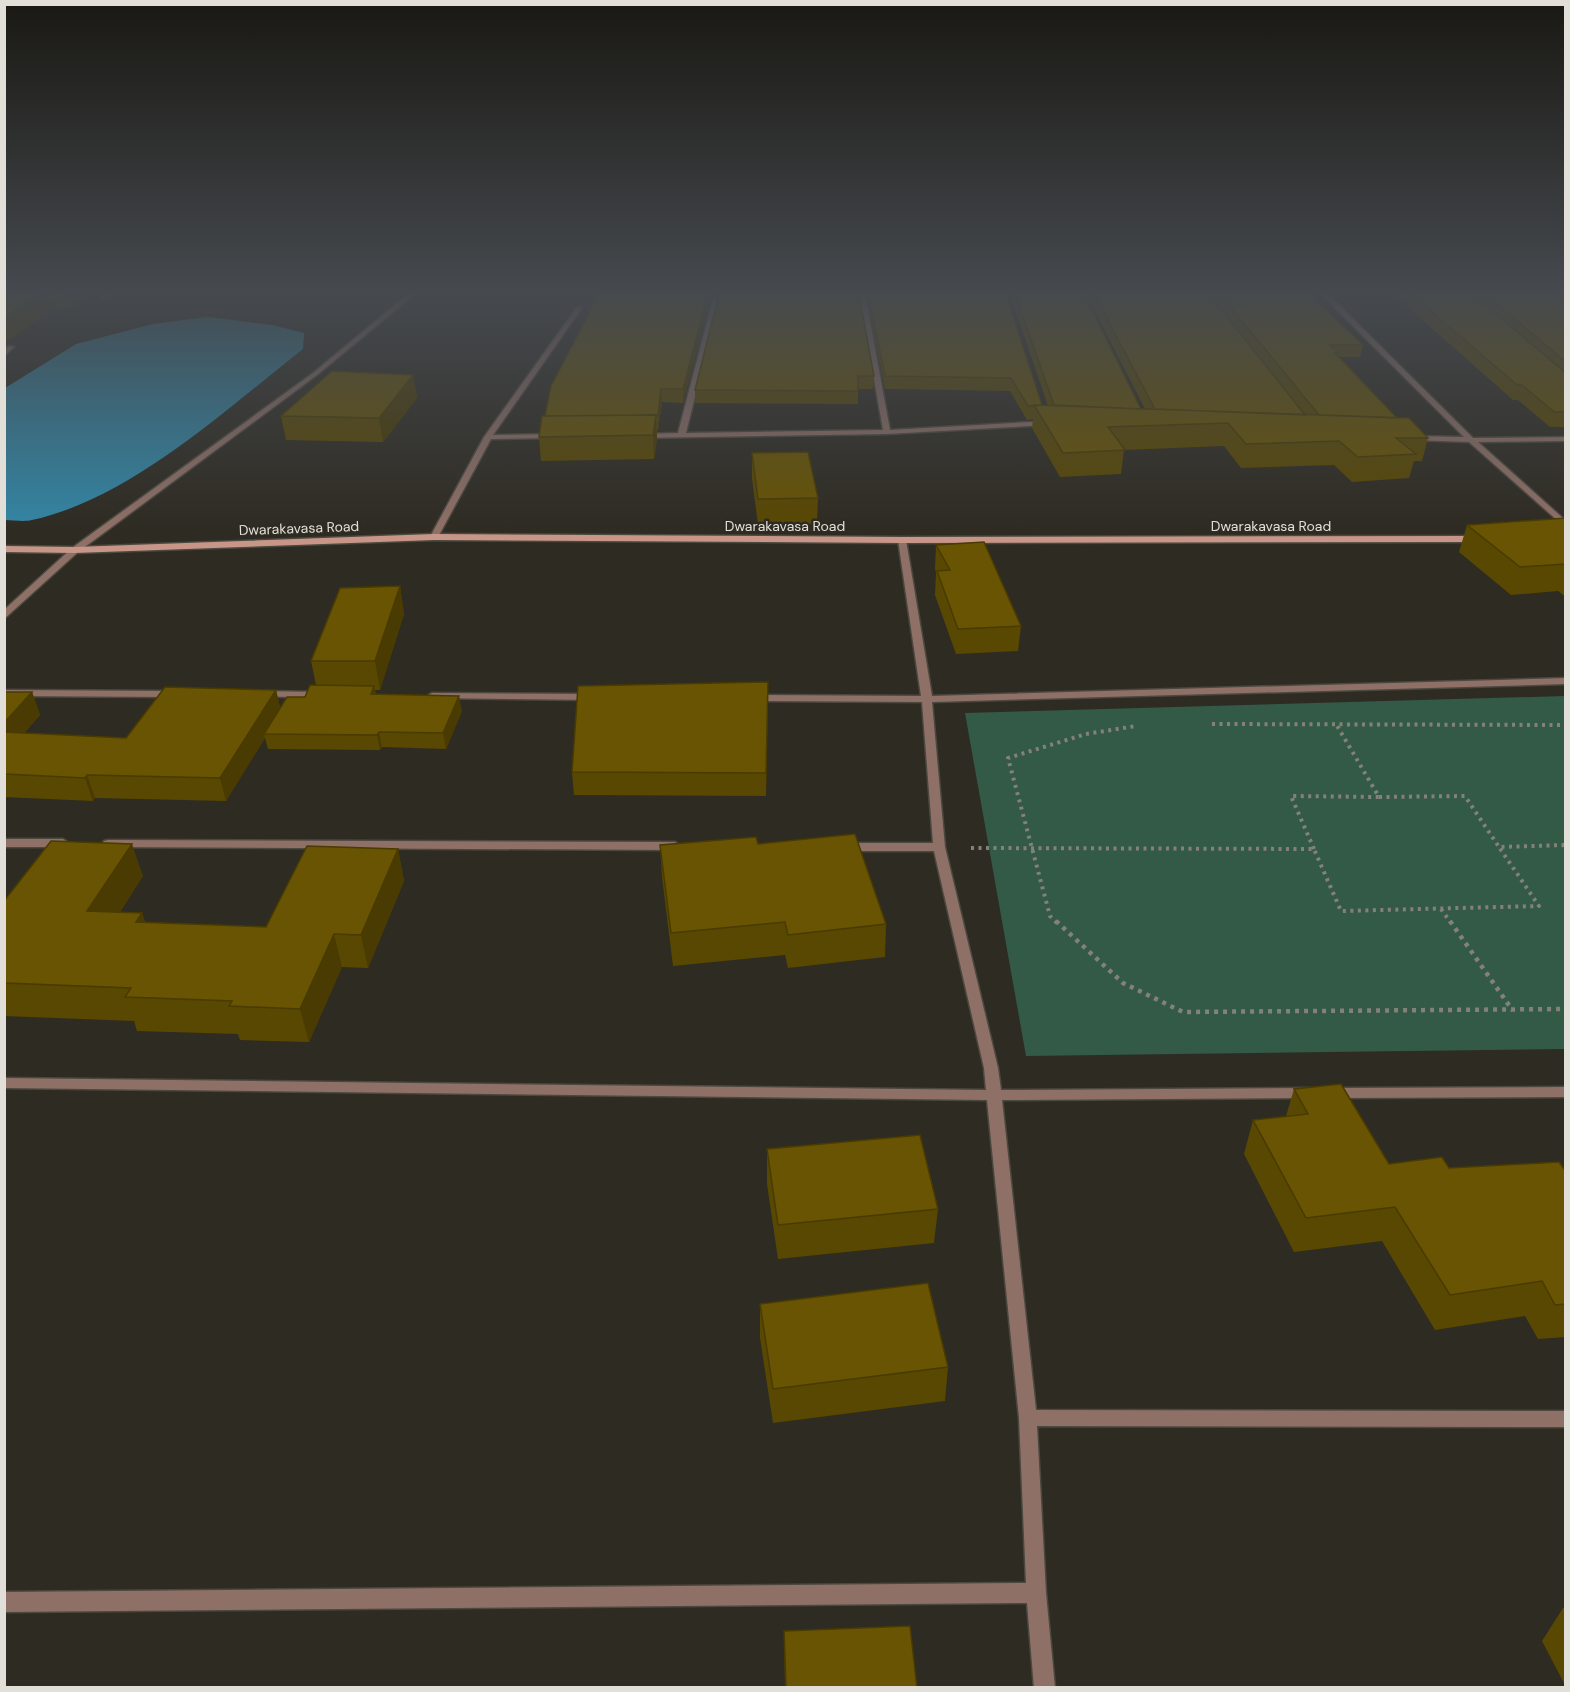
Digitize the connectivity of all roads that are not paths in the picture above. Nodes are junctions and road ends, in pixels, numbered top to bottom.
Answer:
1 (316, 373) edge
2 (533, 373) edge
3 (697, 373) edge
4 (876, 373) edge
5 (1404, 373) edge
6 (1044, 412) edge
7 (1048, 423) junction
8 (1059, 423) edge
9 (887, 432) junction
10 (567, 436) edge
11 (636, 436) edge
12 (681, 436) junction
13 (488, 437) junction
14 (1404, 438) edge
15 (1566, 439) edge
16 (1471, 440) junction
17 (1566, 526) edge
18 (434, 537) junction
19 (1494, 539) edge
20 (902, 540) junction
21 (4, 549) edge
22 (75, 550) junction
23 (4, 616) edge
24 (1566, 681) edge
25 (4, 693) edge
26 (184, 694) edge
27 (244, 694) edge
28 (328, 695) edge
29 (424, 696) edge
30 (604, 697) edge
31 (735, 698) edge
32 (927, 699) junction
33 (4, 843) edge
34 (76, 843) edge
35 (100, 844) edge
36 (687, 846) edge
37 (831, 847) edge
38 (939, 847) junction
39 (4, 1083) edge
40 (1566, 1092) edge
41 (994, 1095) junction
42 (1028, 1418) junction
43 (1566, 1419) edge
44 (1036, 1593) junction
45 (4, 1602) edge
46 (1045, 1688) edge

1 - 22 street
2 - 13 street
3 - 12 street
4 - 9 street
5 - 16 street
6 - 7 street
7 - 8 street
7 - 9 street
9 - 12 street
10 - 13 street
11 - 12 street
13 - 18 street
14 - 16 street
15 - 16 street
16 - 17 street
18 - 20 street, Dwarakavasa Road
18 - 22 street, Dwarakavasa Road
19 - 20 street, Dwarakavasa Road
20 - 32 street
21 - 22 street, Dwarakavasa Road
22 - 23 street
24 - 32 street
25 - 26 street
27 - 28 street
29 - 30 street
31 - 32 street
32 - 38 street
33 - 34 street
35 - 36 street
37 - 38 street
38 - 41 street
39 - 41 street
40 - 41 street
41 - 42 street
42 - 43 street
42 - 44 street
44 - 45 street
44 - 46 street

